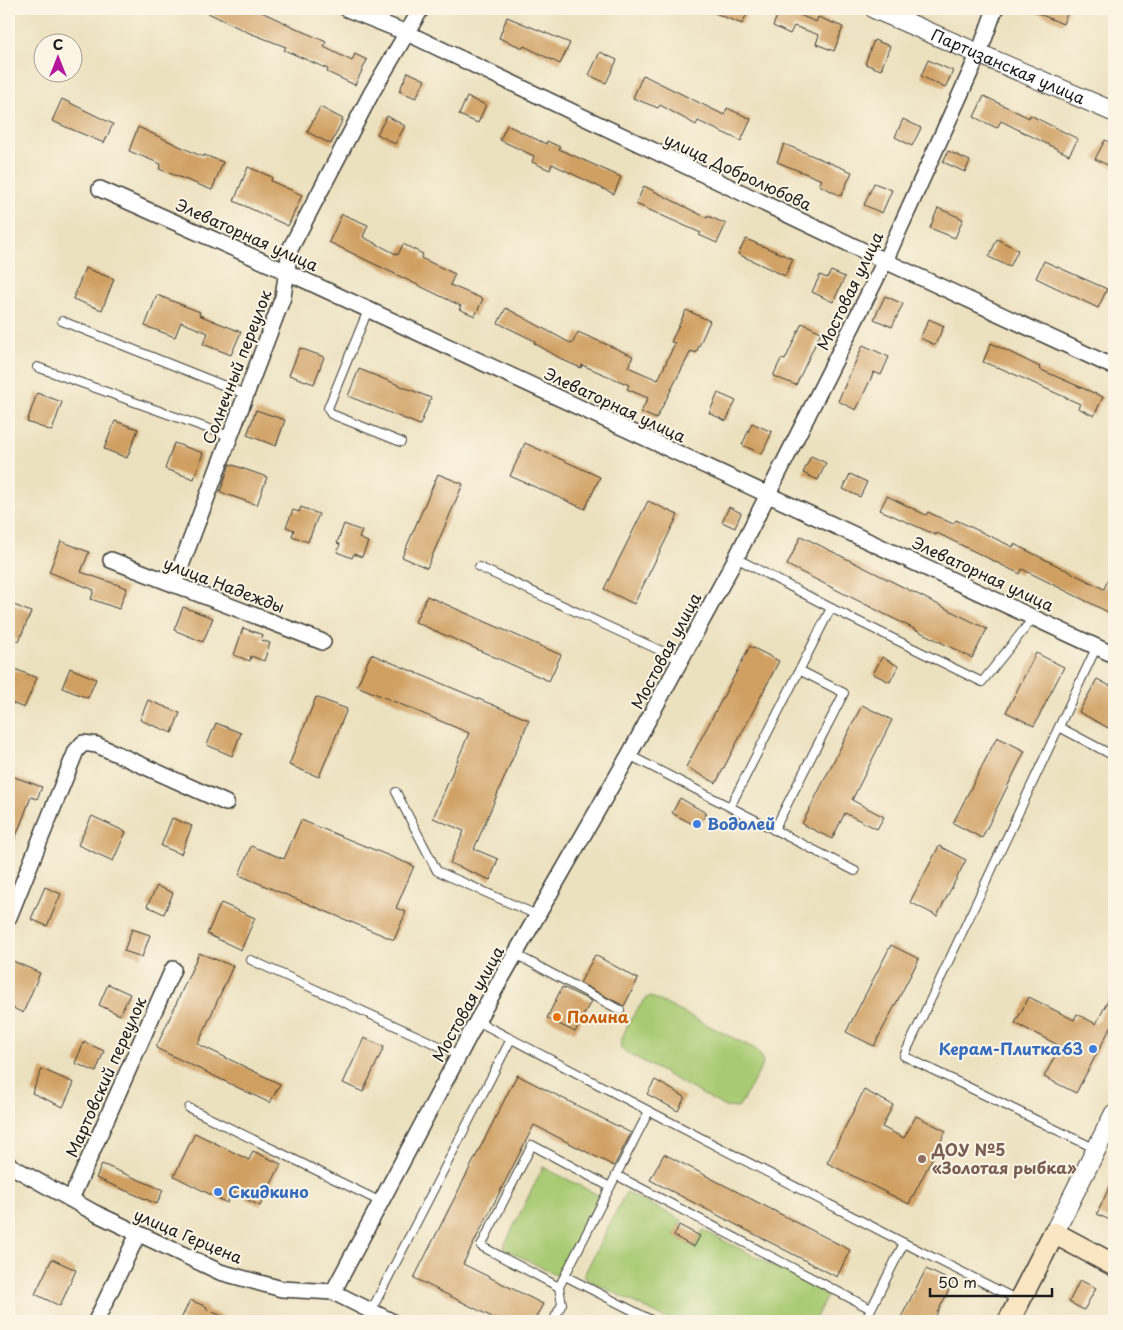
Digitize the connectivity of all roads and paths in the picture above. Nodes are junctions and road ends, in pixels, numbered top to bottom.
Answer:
1 (346, 9) edge
2 (421, 9) edge
3 (875, 9) edge
4 (995, 9) edge
5 (407, 33) junction
6 (979, 53) junction
7 (1114, 112) edge
8 (100, 189) dead end
9 (885, 261) junction
10 (287, 272) junction
11 (368, 310) junction
12 (62, 321) dead end
13 (37, 367) dead end
14 (1114, 367) edge
15 (245, 394) junction
16 (229, 436) junction
17 (401, 442) dead end
18 (768, 494) junction
19 (736, 558) junction
20 (112, 560) dead end
21 (478, 567) dead end
22 (174, 584) junction
23 (831, 608) junction
24 (1034, 616) junction
25 (323, 642) dead end
26 (1097, 646) junction
27 (1114, 654) edge
28 (681, 660) junction
29 (799, 670) junction
30 (1059, 727) junction
31 (629, 754) junction
32 (1114, 756) edge
33 (396, 792) dead end
34 (226, 803) dead end
35 (730, 807) junction
36 (774, 830) junction
37 (855, 871) dead end
38 (537, 916) junction
39 (9, 917) edge
40 (515, 954) junction
41 (252, 960) dead end
42 (173, 969) dead end
43 (620, 1010) dead end
44 (477, 1021) junction
45 (511, 1039) junction
46 (459, 1055) junction
47 (189, 1108) dead end
48 (649, 1111) junction
49 (1114, 1114) edge
50 (1096, 1149) junction
51 (9, 1165) edge
52 (616, 1175) junction
53 (610, 1187) junction
54 (71, 1199) junction
55 (381, 1202) junction
56 (1054, 1233) junction
57 (138, 1234) junction
58 (904, 1244) junction
59 (1114, 1265) edge
60 (565, 1276) junction
61 (559, 1287) junction
62 (333, 1292) junction
63 (1019, 1301) junction
64 (871, 1309) junction
65 (371, 1311) junction
66 (96, 1321) edge
67 (391, 1321) edge
68 (553, 1321) edge
69 (653, 1321) edge
70 (865, 1321) edge
71 (1009, 1321) edge

1 - 5 street, улица Добролюбова
2 - 5 street, Солнечный переулок
3 - 6 street, Партизанская улица
4 - 6 street, Мостовая улица
5 - 9 street, улица Добролюбова
5 - 10 street, Солнечный переулок
6 - 7 street, Партизанская улица
6 - 9 street, Мостовая улица
8 - 10 street, Элеваторная улица
9 - 14 street, улица Добролюбова
9 - 18 street, Мостовая улица
10 - 11 street, Элеваторная улица
10 - 15 street, Солнечный переулок
11 - 17 lane
11 - 18 street, Элеваторная улица
12 - 15 lane
13 - 16 lane
15 - 16 street, Солнечный переулок
16 - 22 street, Солнечный переулок
18 - 19 street, Мостовая улица
18 - 24 street, Элеваторная улица
19 - 23 lane
19 - 28 street, Мостовая улица
20 - 22 street, улица Надежды
21 - 28 lane
22 - 25 street, улица Надежды
23 - 24 lane
23 - 29 lane
24 - 26 street, Элеваторная улица
26 - 27 street, Элеваторная улица
26 - 30 lane
28 - 31 street, Мостовая улица
29 - 35 lane
29 - 36 lane
30 - 32 lane
30 - 50 lane
31 - 35 lane
31 - 38 street, Мостовая улица
33 - 38 lane
34 - 39 street
35 - 36 lane
36 - 37 lane
38 - 40 street, Мостовая улица
40 - 43 lane
40 - 44 street, Мостовая улица
41 - 46 lane
42 - 54 street, Мартовский переулок
44 - 45 lane
44 - 46 street, Мостовая улица
45 - 48 lane
45 - 65 lane
46 - 55 street, Мостовая улица
47 - 55 lane
48 - 52 lane
48 - 58 lane
49 - 50 street
50 - 56 street
51 - 54 street, улица Герцена
52 - 53 lane
52 - 64 lane
53 - 60 lane
53 - 61 lane
54 - 57 street, улица Герцена
55 - 62 street, Мостовая улица
56 - 59 main road
56 - 63 main road
57 - 62 street, улица Герцена
57 - 66 street
58 - 63 lane
58 - 64 lane
60 - 61 lane
60 - 69 lane
61 - 68 lane
62 - 65 street, улица Герцена
63 - 71 main road
64 - 70 lane
65 - 67 street, улица Герцена

